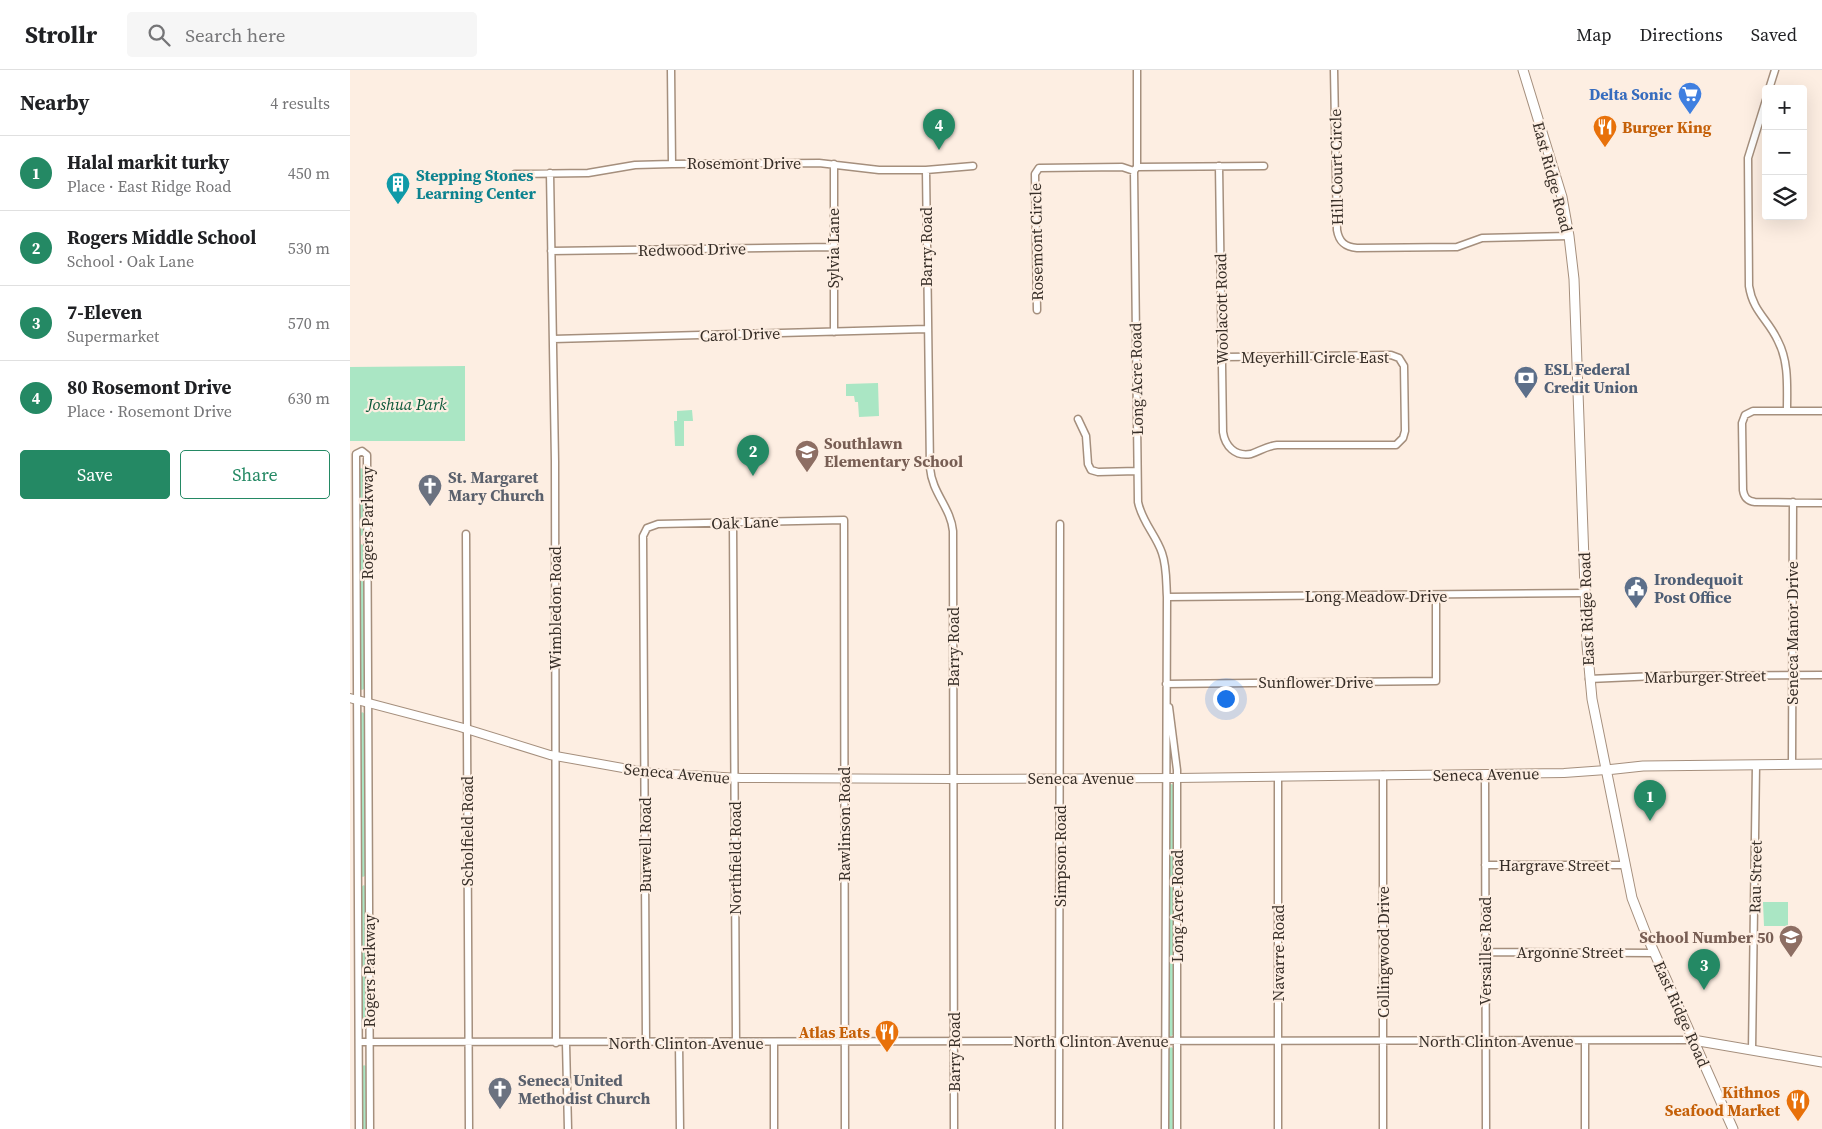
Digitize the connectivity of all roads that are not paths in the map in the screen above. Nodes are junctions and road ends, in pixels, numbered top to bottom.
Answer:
1 (671, 70) edge
2 (1137, 70) edge
3 (1334, 70) edge
4 (1523, 70) edge
5 (1775, 70) edge
6 (1770, 85) edge
7 (1762, 113) edge
8 (672, 164) junction
9 (834, 164) junction
10 (973, 166) dead end
11 (1220, 166) junction
12 (1264, 166) dead end
13 (1135, 169) junction
14 (926, 170) junction
15 (550, 173) junction
16 (515, 174) dead end
17 (1569, 236) junction
18 (833, 247) junction
19 (552, 251) junction
20 (1036, 310) dead end
21 (927, 329) junction
22 (834, 332) junction
23 (553, 339) junction
24 (1222, 357) junction
25 (1787, 410) junction
26 (1822, 411) edge
27 (1078, 419) dead end
28 (1231, 450) joint
29 (1137, 471) junction
30 (1792, 502) junction
31 (1822, 502) edge
32 (844, 520) joint
33 (733, 523) junction
34 (1060, 524) dead end
35 (647, 528) joint
36 (466, 534) dead end
37 (1585, 593) junction
38 (1436, 595) junction
39 (1167, 597) junction
40 (1792, 675) junction
41 (1822, 675) edge
42 (1589, 679) junction
43 (1166, 684) junction
44 (354, 699) edge
45 (368, 702) junction
46 (467, 729) junction
47 (555, 756) junction
48 (1792, 764) junction
49 (1822, 764) edge
50 (1756, 765) junction
51 (1606, 770) junction
52 (644, 772) junction
53 (1486, 774) junction
54 (1383, 775) junction
55 (1278, 777) junction
56 (735, 778) junction
57 (844, 778) junction
58 (1060, 778) junction
59 (1171, 778) junction
60 (953, 779) junction
61 (1485, 865) junction
62 (1624, 865) junction
63 (358, 881) junction
64 (369, 881) junction
65 (1485, 952) junction
66 (1654, 953) junction
67 (1694, 1040) junction
68 (1059, 1041) junction
69 (1165, 1041) junction
70 (1177, 1041) junction
71 (1278, 1041) junction
72 (1485, 1041) junction
73 (1584, 1041) junction
74 (359, 1042) junction
75 (370, 1042) junction
76 (845, 1042) junction
77 (954, 1042) junction
78 (1383, 1042) junction
79 (468, 1043) junction
80 (556, 1043) junction
81 (566, 1043) junction
82 (646, 1043) junction
83 (679, 1043) junction
84 (736, 1043) junction
85 (774, 1043) junction
86 (1752, 1050) junction
87 (359, 1062) junction
88 (370, 1062) junction
89 (1822, 1062) edge
90 (359, 1129) edge
91 (370, 1129) edge
92 (469, 1129) edge
93 (568, 1129) edge
94 (680, 1129) edge
95 (774, 1129) edge
96 (844, 1129) edge
97 (954, 1129) edge
98 (1059, 1129) edge
99 (1165, 1129) edge
100 (1177, 1129) edge
101 (1278, 1129) edge
102 (1383, 1129) edge
103 (1486, 1129) edge
104 (1585, 1129) edge
105 (1733, 1129) edge

1 - 8 street
2 - 13 street, Long Acre Road
3 - 17 street, Hill Court Circle
4 - 17 main road, East Ridge Road
5 - 6 street
7 - 25 street
8 - 9 street, Rosemont Drive
8 - 15 street, Rosemont Drive
9 - 14 street, Rosemont Drive
9 - 18 street, Sylvia Lane
10 - 14 street, Rosemont Drive
11 - 12 street
11 - 13 street
11 - 24 street, Woolacott Road
13 - 20 street, Rosemont Circle
13 - 29 street, Long Acre Road
14 - 21 street, Barry Road
15 - 16 street, Rosemont Drive
15 - 19 street, Wimbledon Road
17 - 37 main road, East Ridge Road
18 - 19 street, Redwood Drive
18 - 22 street, Sylvia Lane
19 - 23 street, Wimbledon Road
21 - 22 street, Carol Drive
21 - 60 street, Barry Road
22 - 23 street, Carol Drive
23 - 47 street, Wimbledon Road
24 - 28 street, Woolacott Road
24 - 28 street, Meyerhill Circle East
25 - 26 street
25 - 30 street
27 - 29 street
29 - 39 street, Long Acre Road
30 - 31 street
30 - 40 street, Seneca Manor Drive
32 - 33 street, Oak Lane
32 - 57 street, Rawlinson Road
33 - 35 street, Oak Lane
33 - 56 street, Northfield Road
34 - 58 street, Simpson Road
35 - 52 street, Burwell Road
36 - 46 street, Scholfield Road
37 - 38 street, Long Meadow Drive
37 - 42 main road, East Ridge Road
38 - 39 street, Long Meadow Drive
38 - 43 street, Sunflower Drive
39 - 43 street, Long Acre Road
40 - 41 street, Marburger Street
40 - 42 street, Marburger Street
40 - 48 street, Seneca Manor Drive
42 - 51 main road, East Ridge Road
43 - 59 street, Long Acre Road
43 - 59 street, Long Acre Road
44 - 45 street, Seneca Avenue
44 - 45 street, Rogers Parkway
44 - 63 street, Rogers Parkway
45 - 46 street, Seneca Avenue
45 - 64 street, Rogers Parkway
46 - 47 street, Seneca Avenue
46 - 79 street, Scholfield Road
47 - 52 street, Seneca Avenue
47 - 80 street, Wimbledon Road
48 - 49 main road, Seneca Avenue
48 - 50 main road, Seneca Avenue
50 - 51 main road, Seneca Avenue
50 - 86 street, Rau Street
51 - 53 street, Seneca Avenue
51 - 62 main road, East Ridge Road
52 - 56 street, Seneca Avenue
52 - 82 street, Burwell Road
53 - 54 street, Seneca Avenue
53 - 61 street, Versailles Road
54 - 55 street, Seneca Avenue
54 - 78 street, Collingwood Drive
55 - 59 street, Seneca Avenue
55 - 71 street, Navarre Road
56 - 57 street, Seneca Avenue
56 - 84 street, Northfield Road
57 - 60 street, Seneca Avenue
57 - 76 street, Rawlinson Road
58 - 59 street, Seneca Avenue
58 - 60 street, Seneca Avenue
58 - 68 street, Simpson Road
59 - 69 street, Long Acre Road
59 - 70 street, Long Acre Road
60 - 77 street, Barry Road
61 - 62 street, Hargrave Street
61 - 65 street, Versailles Road
62 - 66 main road, East Ridge Road
63 - 64 street
63 - 74 street, Rogers Parkway
64 - 75 street, Rogers Parkway
65 - 66 street, Argonne Street
65 - 72 street, Versailles Road
66 - 67 main road, East Ridge Road
67 - 73 street, North Clinton Avenue
67 - 86 main road, North Clinton Avenue
67 - 105 main road, East Ridge Road
68 - 69 street, North Clinton Avenue
68 - 77 street, North Clinton Avenue
68 - 98 street, Simpson Road
69 - 70 street, North Clinton Avenue
69 - 99 street, Long Acre Road
70 - 71 street, North Clinton Avenue
70 - 100 street, Long Acre Road
71 - 78 street, North Clinton Avenue
71 - 101 street, Navarre Road
72 - 73 street, North Clinton Avenue
72 - 78 street, North Clinton Avenue
72 - 103 street, Versailles Road
73 - 104 street
74 - 75 street, North Clinton Avenue
74 - 87 street, Rogers Parkway
75 - 79 street, North Clinton Avenue
75 - 88 street, Rogers Parkway
76 - 77 street, North Clinton Avenue
76 - 85 street, North Clinton Avenue
76 - 96 street, Rawlinson Road
77 - 97 street, Barry Road
78 - 102 street, Collingwood Drive
79 - 80 street, North Clinton Avenue
79 - 92 street, Scholfield Road
80 - 81 street, North Clinton Avenue
81 - 82 street, North Clinton Avenue
81 - 93 street
82 - 83 street, North Clinton Avenue
83 - 84 street, North Clinton Avenue
83 - 94 street
84 - 85 street, North Clinton Avenue
85 - 95 street
86 - 89 main road, North Clinton Avenue
87 - 88 street
87 - 90 street, Rogers Parkway
88 - 91 street, Rogers Parkway

